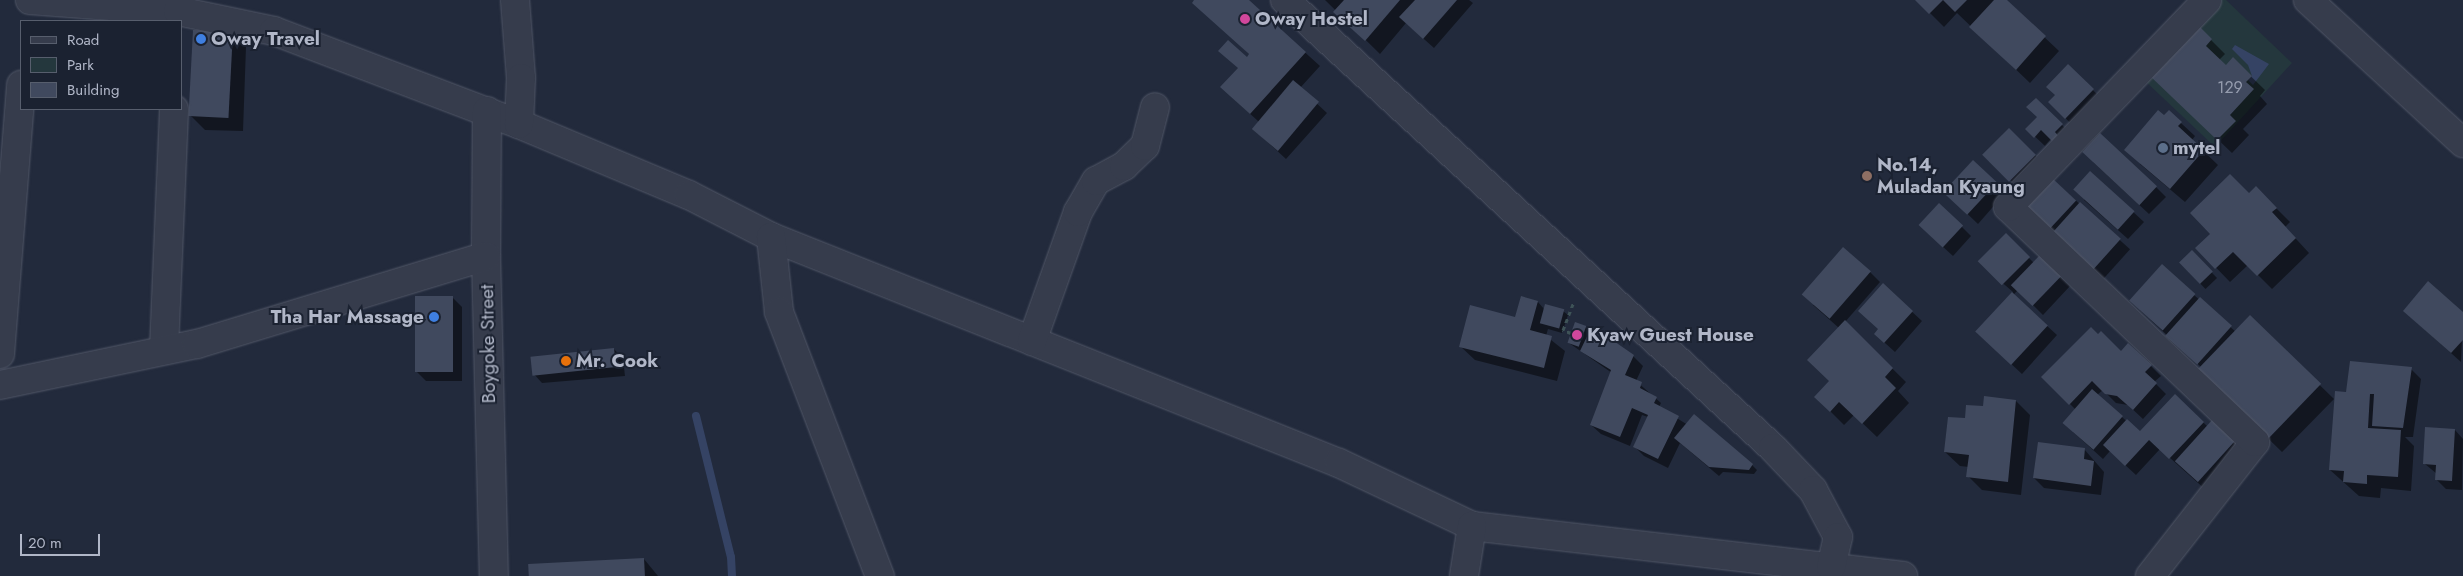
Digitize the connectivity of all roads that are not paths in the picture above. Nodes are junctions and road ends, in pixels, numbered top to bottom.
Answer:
1 (29, 0) edge
2 (515, 0) edge
3 (1285, 0) edge
4 (2207, 0) edge
5 (2308, 0) edge
6 (178, 16) edge
7 (26, 20) edge
8 (20, 98) edge
9 (1155, 106) dead end
10 (174, 110) edge
11 (487, 111) junction
12 (520, 124) junction
13 (2463, 143) edge
14 (770, 237) junction
15 (486, 256) junction
16 (1032, 341) junction
17 (164, 349) junction
18 (0, 354) edge
19 (0, 385) edge
20 (1472, 526) junction
21 (1831, 567) junction
22 (494, 576) edge
23 (880, 576) edge
24 (1464, 576) edge
25 (1903, 576) edge
26 (2150, 576) edge

1 - 6 street
1 - 7 street
2 - 12 street
3 - 21 street
4 - 26 street
5 - 13 street
6 - 11 street
8 - 18 street
9 - 16 street
10 - 17 street
11 - 12 street
11 - 15 street, Boygoke Street
12 - 14 street
14 - 16 street
14 - 23 street
15 - 17 street
15 - 22 street, Boygoke Street
16 - 20 street
17 - 19 street
20 - 21 street
20 - 24 street
21 - 25 street

